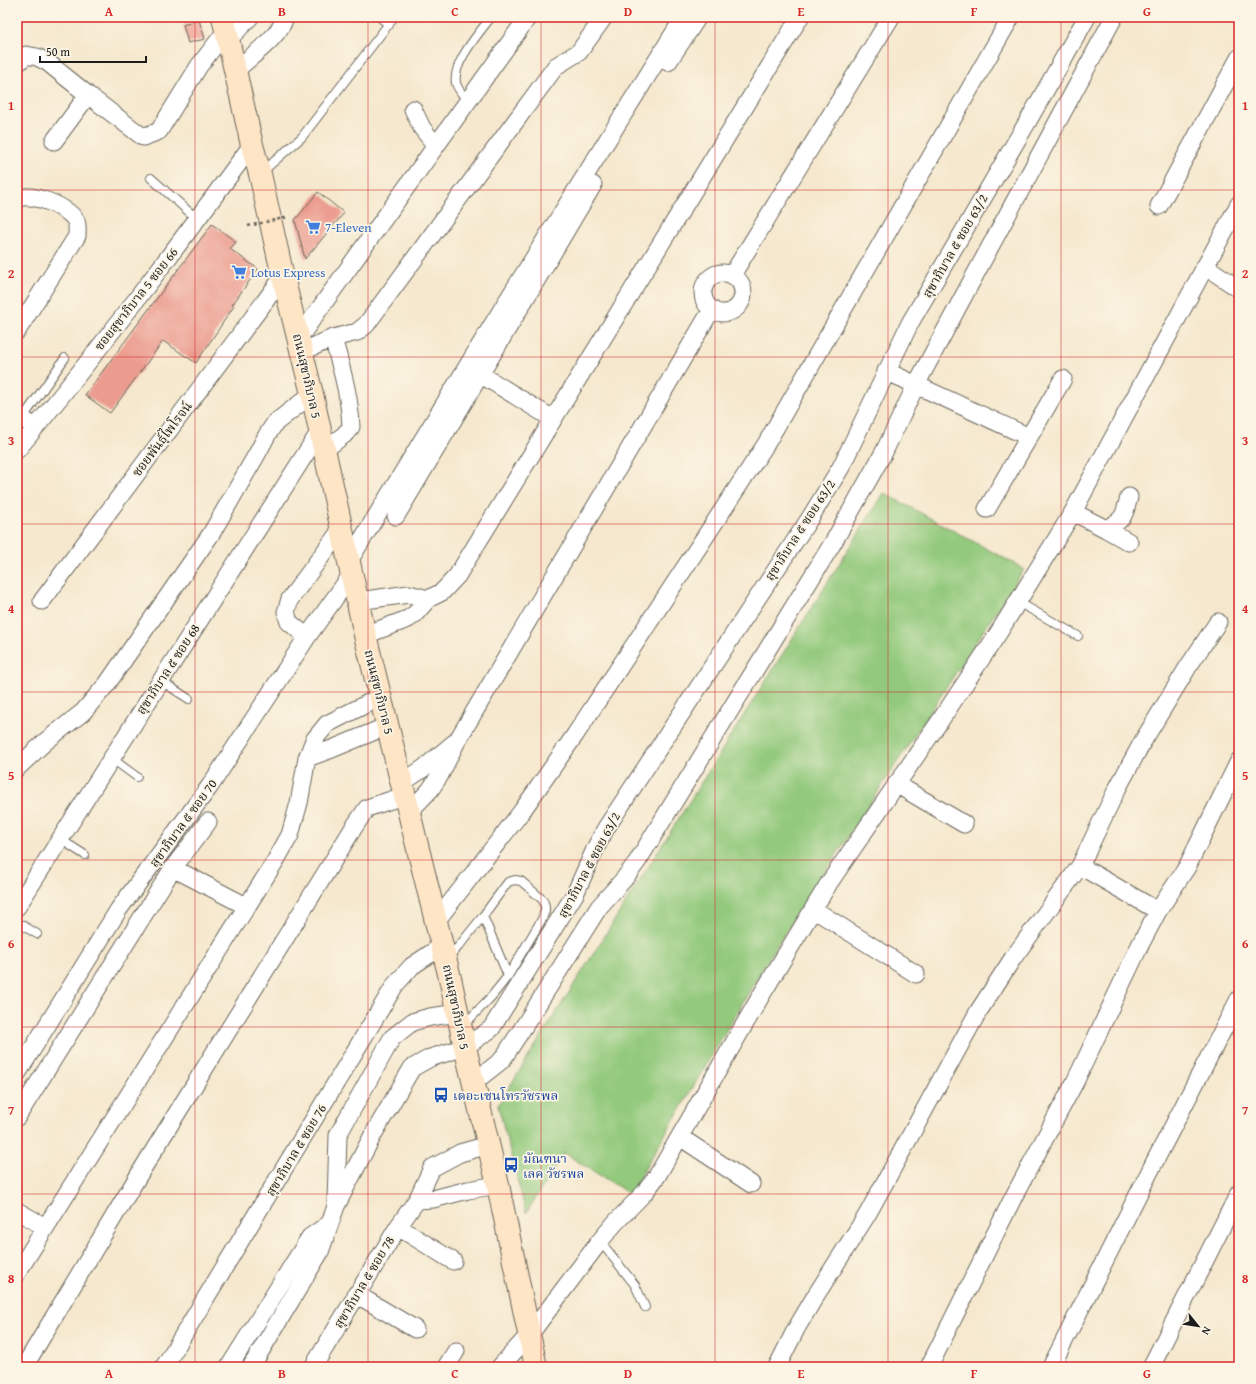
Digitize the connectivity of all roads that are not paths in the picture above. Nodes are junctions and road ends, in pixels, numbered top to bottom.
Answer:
1 (250, 17) edge
2 (285, 17) edge
3 (380, 17) edge
4 (394, 17) edge
5 (491, 17) edge
6 (528, 17) edge
7 (604, 17) edge
8 (684, 17) edge
9 (698, 17) edge
10 (800, 17) edge
11 (891, 17) edge
12 (1011, 17) edge
13 (1087, 17) edge
14 (1114, 17) edge
15 (389, 25) junction
16 (226, 29) edge
17 (1239, 58) edge
18 (17, 64) edge
19 (236, 70) junction
20 (88, 95) junction
21 (468, 101) junction
22 (414, 109) dead end
23 (54, 141) dead end
24 (252, 145) junction
25 (436, 146) junction
26 (260, 174) junction
27 (151, 178) dead end
28 (17, 199) edge
29 (1239, 204) edge
30 (1159, 206) dead end
31 (197, 219) junction
32 (1205, 266) junction
33 (732, 275) junction
34 (283, 277) junction
35 (1239, 289) edge
36 (712, 309) junction
37 (17, 331) edge
38 (333, 338) junction
39 (300, 345) junction
40 (65, 358) dead end
41 (886, 371) junction
42 (480, 374) junction
43 (1063, 379) dead end
44 (916, 385) junction
45 (312, 394) junction
46 (554, 419) junction
47 (25, 421) edge
48 (1029, 437) junction
49 (322, 440) junction
50 (17, 450) edge
51 (1129, 497) dead end
52 (987, 509) dead end
53 (1073, 512) junction
54 (396, 516) dead end
55 (342, 528) junction
56 (1106, 529) junction
57 (1129, 542) dead end
58 (350, 567) junction
59 (428, 599) junction
60 (42, 601) dead end
61 (358, 601) junction
62 (1018, 602) junction
63 (1218, 622) dead end
64 (365, 635) junction
65 (1078, 636) dead end
66 (307, 637) junction
67 (161, 681) junction
68 (380, 697) junction
69 (189, 699) dead end
70 (387, 726) junction
71 (457, 741) junction
72 (111, 758) junction
73 (307, 758) junction
74 (1239, 762) edge
75 (17, 768) edge
76 (137, 777) dead end
77 (896, 784) junction
78 (406, 797) junction
79 (208, 822) dead end
80 (964, 824) dead end
81 (60, 839) junction
82 (86, 855) dead end
83 (1080, 866) junction
84 (173, 868) junction
85 (575, 894) junction
86 (246, 906) junction
87 (17, 907) edge
88 (600, 907) junction
89 (813, 909) junction
90 (1158, 912) junction
91 (483, 916) junction
92 (436, 920) junction
93 (17, 922) edge
94 (37, 934) dead end
95 (444, 952) junction
96 (916, 974) dead end
97 (508, 976) junction
98 (1239, 999) edge
99 (490, 1029) junction
100 (461, 1030) junction
101 (502, 1060) junction
102 (17, 1074) edge
103 (474, 1082) junction
104 (17, 1117) edge
105 (680, 1137) junction
106 (488, 1145) junction
107 (751, 1184) dead end
108 (498, 1186) junction
109 (1239, 1193) edge
110 (417, 1200) junction
111 (336, 1206) junction
112 (17, 1211) edge
113 (329, 1224) junction
114 (45, 1227) junction
115 (398, 1227) junction
116 (600, 1241) junction
117 (453, 1261) dead end
118 (17, 1273) edge
119 (356, 1294) junction
120 (645, 1307) dead end
121 (415, 1328) dead end
122 (530, 1334) junction
123 (456, 1351) dead end
124 (24, 1367) edge
125 (164, 1367) edge
126 (229, 1367) edge
127 (251, 1367) edge
128 (314, 1367) edge
129 (446, 1367) edge
130 (500, 1367) edge
131 (536, 1367) edge
132 (777, 1367) edge
133 (928, 1367) edge
134 (1052, 1367) edge
135 (1151, 1367) edge

1 - 16 street
2 - 19 street
3 - 15 lane
4 - 15 lane
5 - 21 lane
6 - 21 street
7 - 38 street
8 - 58 street, สุขาภิบาล ๕ ซอย 70
9 - 42 street
10 - 46 street
11 - 33 street
12 - 92 street
13 - 41 street, สุขาภิบาล ๕ ซอย 63/2
14 - 44 street
15 - 26 lane
16 - 19 main road, ถนนสุขาภิบาล 5
16 - 20 street
17 - 30 street
18 - 20 street
19 - 24 main road, ถนนสุขาภิบาล 5
20 - 23 street
21 - 25 street
22 - 25 street
24 - 26 main road, ถนนสุขาภิบาล 5
24 - 31 street, ซอยสุขาภิบาล 5 ซอย 66
25 - 39 street
26 - 34 main road, ถนนสุขาภิบาล 5
27 - 31 lane
28 - 37 street
29 - 32 street
31 - 47 street, ซอยสุขาภิบาล 5 ซอย 66
32 - 35 street
32 - 53 street
33 - 36 street
33 - 36 street
34 - 39 main road, ถนนสุขาภิบาล 5
34 - 60 street, ซอยพันธ์ุไพโรจน์
36 - 71 street
38 - 39 street
38 - 49 street
39 - 45 main road, ถนนสุขาภิบาล 5
40 - 47 lane
41 - 44 street
41 - 85 street, สุขาภิบาล ๕ ซอย 63/2
42 - 46 street
42 - 54 street
43 - 48 street
44 - 48 street
44 - 88 street
45 - 49 main road, ถนนสุขาภิบาล 5
45 - 75 street
46 - 59 street
47 - 50 street, ซอยสุขาภิบาล 5 ซอย 66
48 - 52 street
49 - 55 main road, ถนนสุขาภิบาล 5
49 - 67 street, สุขาภิบาล ๕ ซอย 68
51 - 56 street
53 - 56 street
53 - 62 street
55 - 58 main road, ถนนสุขาภิบาล 5
55 - 66 street
56 - 57 street
58 - 61 main road, ถนนสุขาภิบาล 5
58 - 66 street, สุขาภิบาล ๕ ซอย 70
59 - 61 street
59 - 64 street
61 - 64 main road, ถนนสุขาภิบาล 5
62 - 65 lane
62 - 77 street
63 - 83 street
64 - 68 main road, ถนนสุขาภิบาล 5
66 - 102 street, สุขาภิบาล ๕ ซอย 70
67 - 69 lane
67 - 72 street, สุขาภิบาล ๕ ซอย 68
68 - 70 main road, ถนนสุขาภิบาล 5
68 - 73 street
70 - 73 street
70 - 78 main road, ถนนสุขาภิบาล 5
71 - 78 street
71 - 78 street
72 - 76 lane
72 - 81 street, สุขาภิบาล ๕ ซอย 68
73 - 86 street
74 - 90 street
77 - 80 street
77 - 89 street
78 - 92 main road, ถนนสุขาภิบาล 5
78 - 124 street
79 - 84 street
81 - 82 lane
81 - 87 street, สุขาภิบาล ๕ ซอย 68
83 - 90 street
83 - 132 street
84 - 86 street
84 - 104 street
85 - 88 street
85 - 99 street, สุขาภิบาล ๕ ซอย 63/2
86 - 114 street
88 - 101 street
89 - 96 street
89 - 105 street
90 - 133 street
91 - 95 lane
91 - 97 lane
91 - 97 lane
92 - 95 main road, ถนนสุขาภิบาล 5
93 - 94 lane
95 - 100 main road, ถนนสุขาภิบาล 5
95 - 125 street, สุขาภิบาล ๕ ซอย 76
97 - 100 lane
98 - 134 street
99 - 100 street
99 - 101 street
100 - 103 main road, ถนนสุขาภิบาล 5
100 - 111 street
100 - 111 street
101 - 103 street
103 - 106 main road, ถนนสุขาภิบาล 5
105 - 107 street
105 - 116 street
106 - 108 main road, ถนนสุขาภิบาล 5
106 - 110 street, สุขาภิบาล ๕ ซอย 78
108 - 110 street
108 - 122 main road, ถนนสุขาภิบาล 5
109 - 135 street
110 - 115 street, สุขาภิบาล ๕ ซอย 78
111 - 113 street
112 - 114 street
113 - 126 street
113 - 127 street
114 - 118 street
115 - 117 street
115 - 119 street, สุขาภิบาล ๕ ซอย 78
116 - 120 lane
116 - 122 street
119 - 121 street
119 - 128 street, สุขาภิบาล ๕ ซอย 78
122 - 130 street
122 - 131 main road, ถนนสุขาภิบาล 5
123 - 129 street

